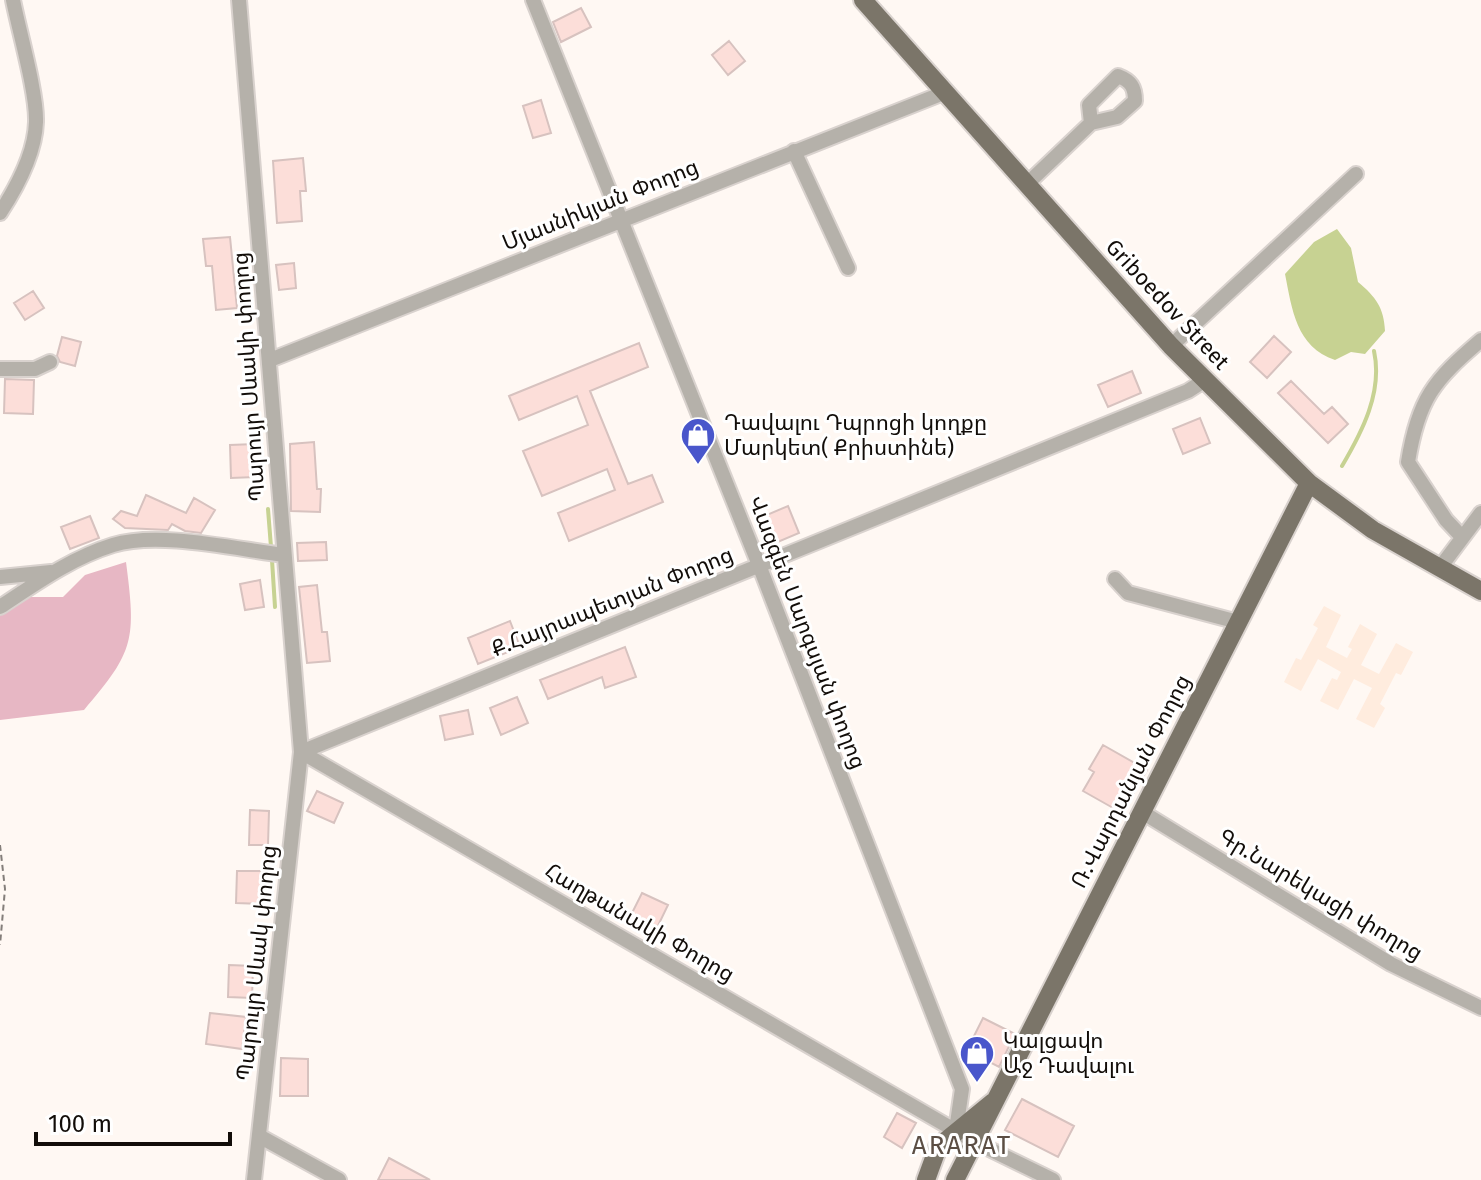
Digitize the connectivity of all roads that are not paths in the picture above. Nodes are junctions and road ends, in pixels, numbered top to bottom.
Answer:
1 (13, 0) edge
2 (239, 0) edge
3 (533, 0) edge
4 (863, 0) edge
5 (946, 92) junction
6 (1091, 123) dead end
7 (794, 151) junction
8 (1356, 174) dead end
9 (1027, 184) junction
10 (0, 213) edge
11 (621, 218) junction
12 (848, 268) dead end
13 (1481, 340) edge
14 (1171, 346) junction
15 (270, 360) junction
16 (50, 362) dead end
17 (0, 369) edge
18 (1205, 380) junction
19 (1309, 483) junction
20 (1481, 513) edge
21 (1462, 537) junction
22 (284, 555) junction
23 (759, 565) junction
24 (1439, 569) junction
25 (52, 572) junction
26 (0, 577) edge
27 (1115, 579) dead end
28 (1481, 591) edge
29 (0, 607) edge
30 (1238, 622) junction
31 (301, 752) junction
32 (1142, 812) junction
33 (1481, 1008) edge
34 (995, 1101) junction
35 (956, 1130) junction
36 (259, 1136) junction
37 (975, 1142) junction
38 (254, 1180) edge
39 (339, 1180) edge
40 (926, 1180) edge
41 (955, 1180) edge
42 (1053, 1180) edge

1 - 10 street
2 - 15 street, Պարույր Սևակի փողոց
3 - 11 street, Վազգեն Սարգսյան փողոց
4 - 5 main road, Griboedov Street
5 - 7 street, Մյասնիկյան Փողոց
5 - 9 main road, Griboedov Street
6 - 9 street
7 - 11 street, Մյասնիկյան Փողոց
7 - 12 street
8 - 14 street
9 - 14 main road, Griboedov Street
11 - 15 street, Մյասնիկյան Փողոց
11 - 23 street, Վազգեն Սարգսյան փողոց
13 - 21 street
14 - 18 main road, Griboedov Street
15 - 22 street, Պարույր Սևակի փողոց
16 - 17 street
18 - 19 main road, Griboedov Street
18 - 23 street, Ք.Հայրապետյան Փողոց
19 - 24 main road, Griboedov Street
19 - 30 main road, Ռ.Վարդանյան Փողոց
20 - 21 street
21 - 24 street
22 - 25 street
22 - 31 street, Պարույր Սևակի փողոց
23 - 31 street, Ք.Հայրապետյան Փողոց
23 - 35 street, Վազգեն Սարգսյան փողոց
24 - 28 main road, Griboedov Street
25 - 26 street
25 - 29 street
27 - 30 street
30 - 32 main road, Ռ.Վարդանյան Փողոց
31 - 35 street, Հաղթանակի Փողոց
31 - 36 street, Պարույր Սևակ փողոց
32 - 33 street, Գր.Նարեկացի փողոց
32 - 34 main road, Ռ.Վարդանյան Փողոց
34 - 35 main road
34 - 37 main road, Ռ.Վարդանյան Փողոց
35 - 37 street
35 - 40 main road
36 - 38 street, Պարույր Սևակ փողոց
36 - 39 street
37 - 41 main road, Ռ.Վարդանյան Փողոց
37 - 42 street

